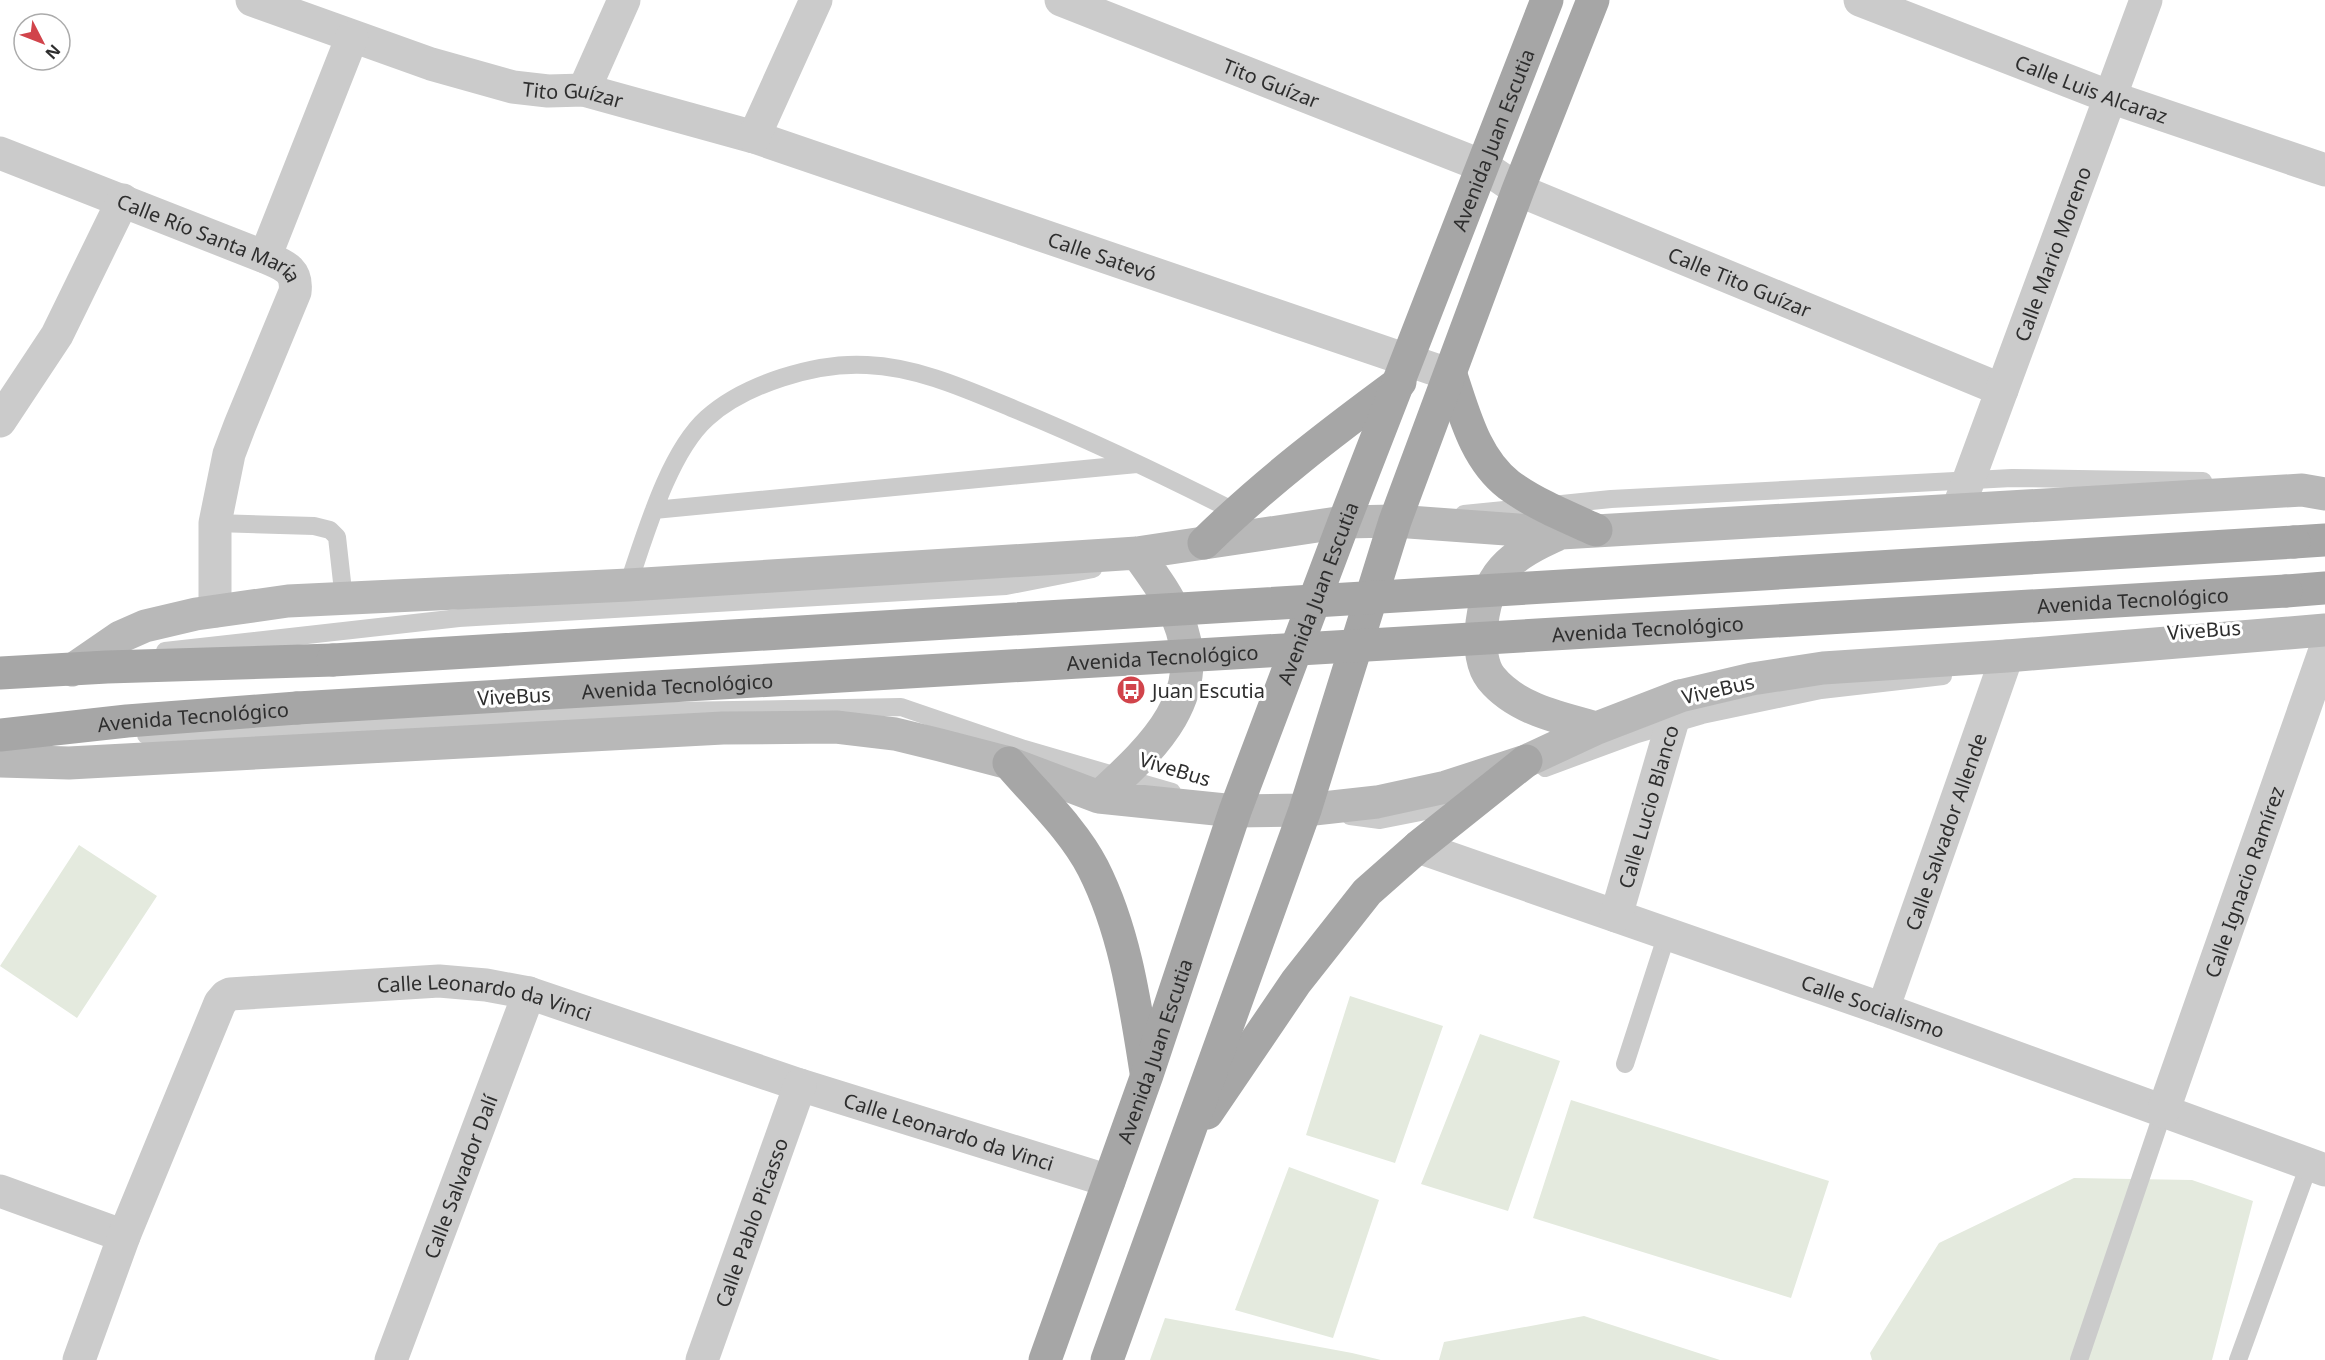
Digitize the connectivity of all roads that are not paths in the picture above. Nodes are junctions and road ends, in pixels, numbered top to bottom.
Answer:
1 (252, 0) edge
2 (624, 0) edge
3 (816, 0) edge
4 (1061, 0) edge
5 (1547, 0) edge
6 (1593, 0) edge
7 (1860, 0) edge
8 (2146, 0) edge
9 (352, 37) junction
10 (584, 90) junction
11 (2110, 97) junction
12 (754, 136) junction
13 (0, 153) edge
14 (1483, 166) junction
15 (2325, 170) edge
16 (1518, 190) junction
17 (123, 201) junction
18 (265, 257) junction
19 (1404, 370) junction
20 (1451, 375) junction
21 (2002, 390) junction
22 (0, 421) edge
23 (1139, 464) junction
24 (2325, 483) edge
25 (2325, 494) edge
26 (1963, 495) junction
27 (1544, 505) junction
28 (654, 510) junction
29 (1236, 512) junction
30 (1395, 521) junction
31 (1344, 522) junction
32 (215, 523) junction
33 (1596, 530) junction
34 (1561, 533) junction
35 (2309, 541) edge
36 (1204, 543) junction
37 (1140, 556) junction
38 (628, 585) junction
39 (2325, 588) edge
40 (344, 600) junction
41 (215, 611) junction
42 (2325, 630) edge
43 (2325, 645) edge
44 (2325, 650) edge
45 (2005, 663) junction
46 (80, 664) junction
47 (0, 671) edge
48 (1676, 710) junction
49 (1597, 728) junction
50 (0, 735) edge
51 (0, 741) edge
52 (0, 761) edge
53 (1526, 761) junction
54 (1009, 763) junction
55 (1110, 787) junction
56 (1496, 787) junction
57 (1305, 810) junction
58 (1235, 811) junction
59 (1418, 847) junction
60 (1616, 916) junction
61 (1667, 934) junction
62 (529, 993) junction
63 (1883, 1009) junction
64 (1624, 1064) dead end
65 (1147, 1075) junction
66 (800, 1085) junction
67 (2163, 1112) junction
68 (1179, 1154) junction
69 (2317, 1168) edge
70 (1109, 1181) junction
71 (0, 1191) edge
72 (124, 1236) junction
73 (79, 1360) edge
74 (391, 1360) edge
75 (702, 1360) edge
76 (1045, 1360) edge
77 (1107, 1360) edge
78 (2079, 1360) edge
79 (2238, 1360) edge

1 - 9 street, Tito Guízar
2 - 10 street
3 - 12 street
4 - 14 street, Tito Guízar
5 - 14 main road, Avenida Juan Escutia
6 - 16 main road
7 - 11 street, Calle Luis Alcaraz
8 - 11 street, Calle Mario Moreno
9 - 10 street, Tito Guízar
9 - 18 street
10 - 12 street, Tito Guízar
11 - 15 street, Calle Luis Alcaraz
11 - 21 street, Calle Mario Moreno
12 - 19 street, Calle Satevó
13 - 17 street, Calle Río Santa María
14 - 16 street, Calle Tito Guízar
14 - 19 main road, Avenida Juan Escutia
16 - 20 main road
16 - 21 street, Calle Tito Guízar
17 - 18 street, Calle Río Santa María
17 - 22 street
18 - 32 street, Calle Río Santa María
19 - 20 street, Calle Satevó
19 - 29 main road
19 - 31 main road, Avenida Juan Escutia
20 - 27 main road
20 - 30 main road
21 - 26 street, Calle Mario Moreno
23 - 28 lane
23 - 28 lane
23 - 29 lane
24 - 26 lane
25 - 26 street
26 - 27 lane
26 - 33 street
27 - 30 lane
27 - 33 main road
28 - 38 lane
29 - 36 main road
30 - 31 street
30 - 34 street
30 - 57 main road
31 - 36 street
31 - 37 lane
31 - 58 main road, Avenida Juan Escutia
32 - 40 lane
32 - 41 street, Calle Río Santa María
33 - 34 street
34 - 49 street
35 - 46 main road, bridge
36 - 37 street
37 - 38 street
37 - 46 lane
37 - 55 street
38 - 40 street
39 - 50 main road, Avenida Tecnológico, bridge
40 - 41 street
41 - 46 street
42 - 45 street
43 - 45 lane, ViveBus
44 - 67 street, Calle Ignacio Ramírez
45 - 48 street
45 - 63 street, Calle Salvador Allende
46 - 47 main road
48 - 49 street
48 - 56 lane, ViveBus
48 - 60 street, Calle Lucio Blanco
49 - 53 street
51 - 55 lane, ViveBus
52 - 54 street
53 - 56 main road
53 - 57 street
54 - 55 street
54 - 65 main road
55 - 58 street
56 - 57 lane, ViveBus
56 - 59 main road
57 - 58 street
57 - 68 main road
58 - 65 main road, Avenida Juan Escutia
59 - 60 street, Calle Socialismo
59 - 68 main road
60 - 61 street, Calle Socialismo
61 - 63 street, Calle Socialismo
61 - 64 lane
62 - 66 street, Calle Leonardo da Vinci
62 - 72 street, Calle Leonardo da Vinci
62 - 74 street, Calle Salvador Dalí
63 - 67 street, Calle Socialismo
65 - 70 main road, Avenida Juan Escutia
66 - 70 street, Calle Leonardo da Vinci
66 - 75 street, Calle Pablo Picasso
67 - 69 street, Calle Socialismo
67 - 78 lane
68 - 77 main road
69 - 79 lane
70 - 76 main road, Avenida Juan Escutia
71 - 72 street
72 - 73 street, Calle Leonardo da Vinci

